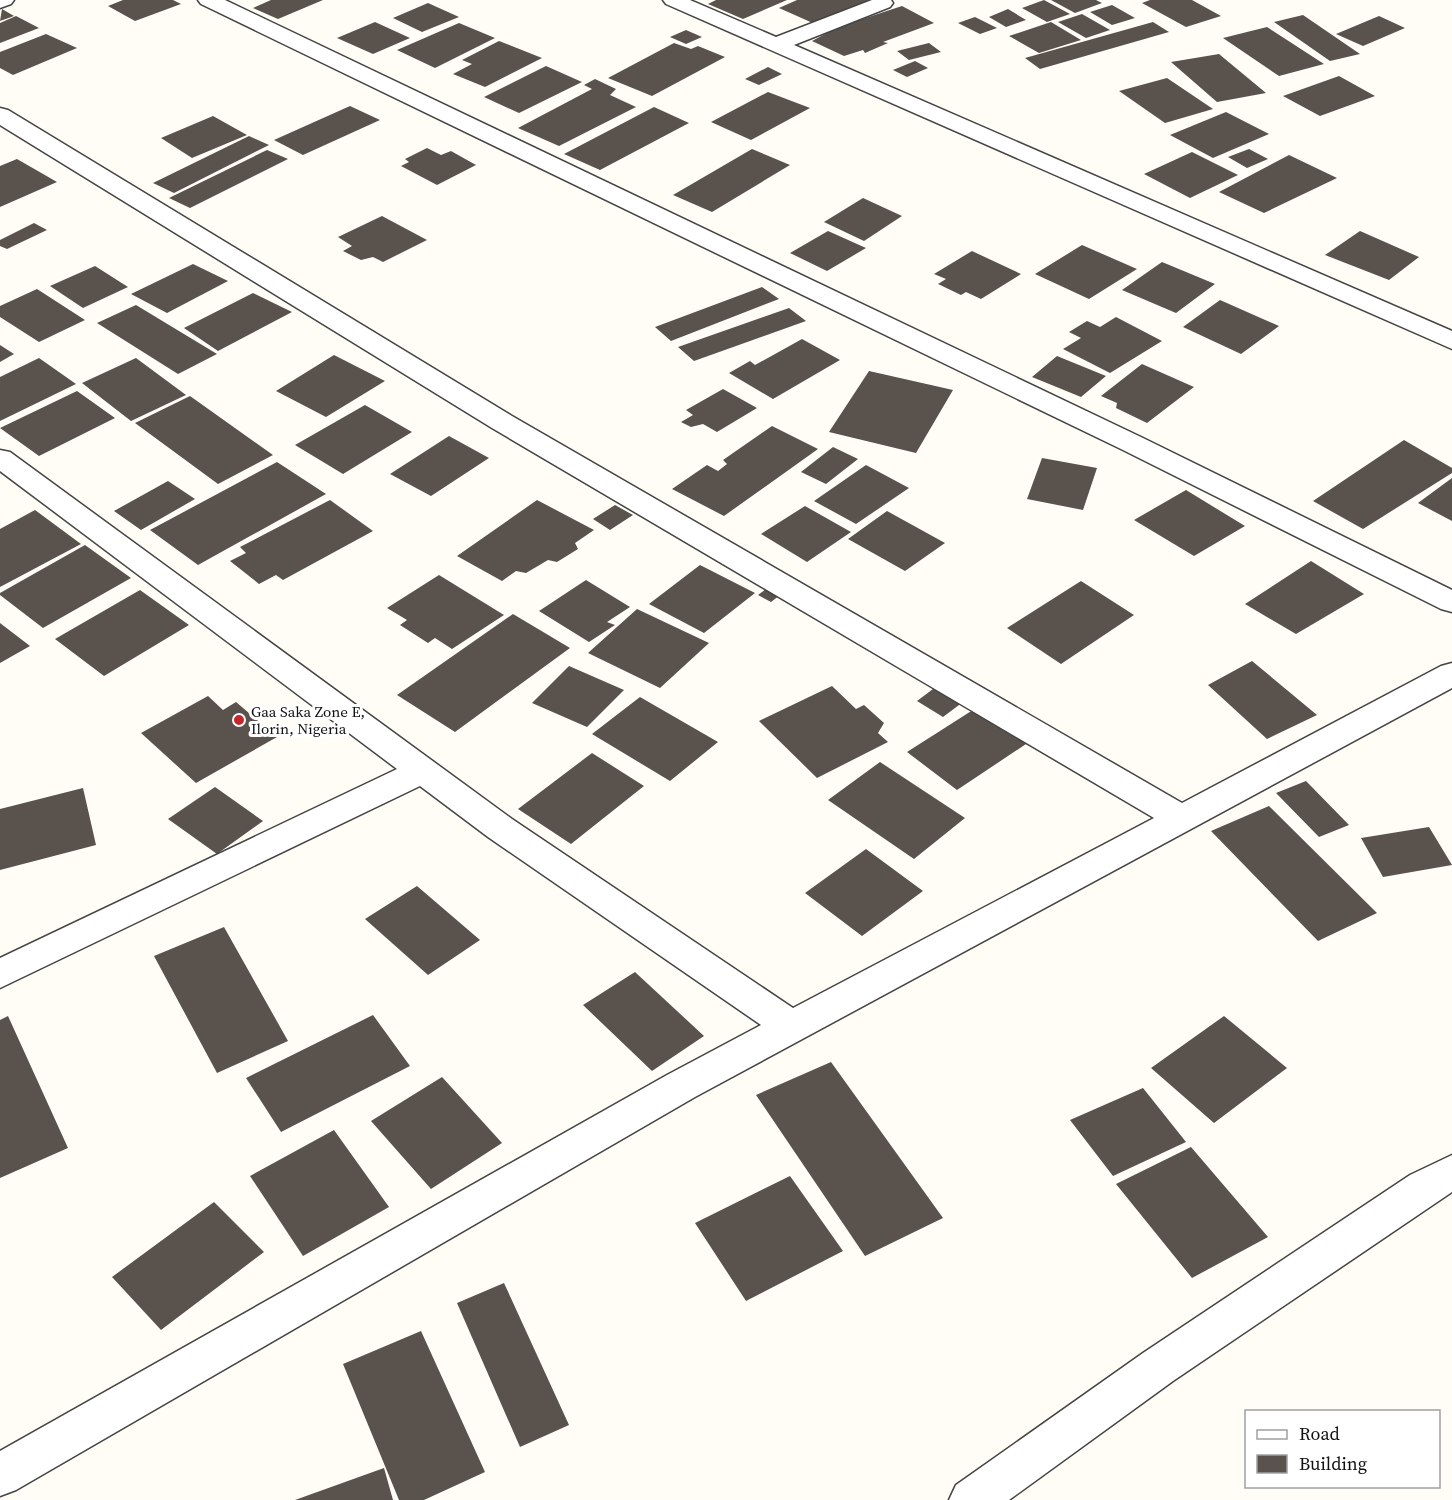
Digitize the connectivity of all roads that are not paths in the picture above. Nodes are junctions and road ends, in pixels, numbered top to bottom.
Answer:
1 (4, 0) edge
2 (208, 0) edge
3 (673, 0) edge
4 (0, 2) edge
5 (883, 3) dead end
6 (776, 45) junction
7 (0, 115) edge
8 (1452, 341) edge
9 (0, 458) edge
10 (1452, 602) edge
11 (1452, 674) edge
12 (422, 771) junction
13 (1182, 819) junction
14 (0, 974) edge
15 (792, 1027) junction
16 (1452, 1172) edge
17 (0, 1475) edge
18 (972, 1500) edge

1 - 4 street
2 - 10 street
3 - 6 street
5 - 6 street
6 - 8 street
7 - 13 street
9 - 12 street
11 - 13 street
12 - 14 street
12 - 15 street
13 - 15 street
15 - 17 street
16 - 18 street

